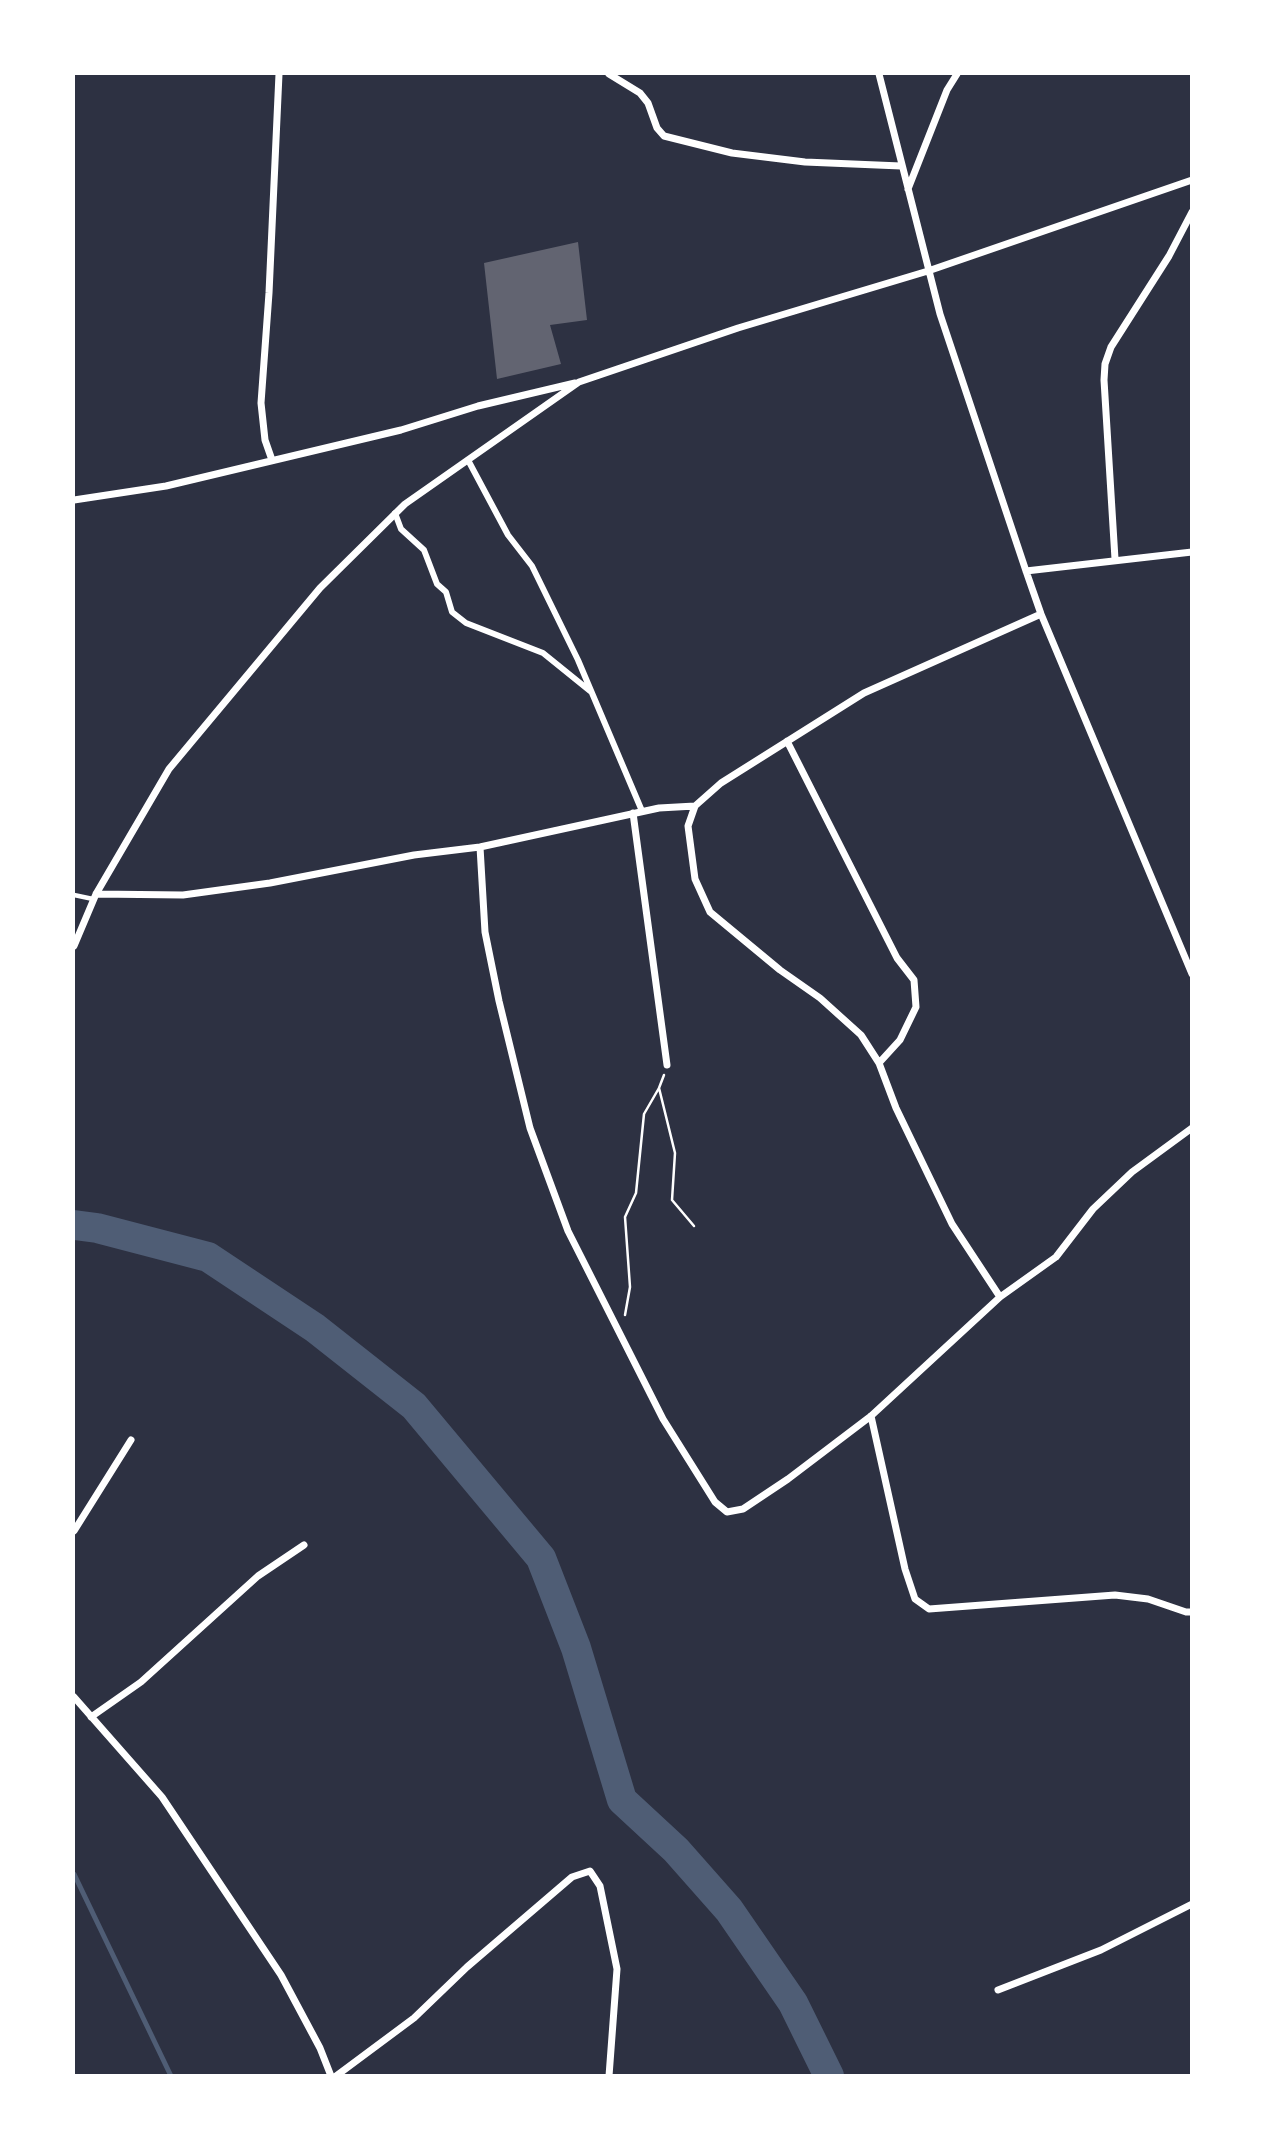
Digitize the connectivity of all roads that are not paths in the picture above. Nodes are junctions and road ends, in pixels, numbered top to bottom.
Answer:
1 (279, 74) edge
2 (609, 74) edge
3 (879, 74) edge
4 (957, 74) edge
5 (901, 166) junction
6 (1192, 180) edge
7 (908, 190) junction
8 (1192, 212) edge
9 (928, 271) junction
10 (579, 382) junction
11 (272, 460) junction
12 (468, 460) junction
13 (74, 500) edge
14 (395, 513) junction
15 (1192, 552) edge
16 (1115, 559) junction
17 (1026, 570) junction
18 (1041, 614) junction
19 (591, 692) junction
20 (787, 741) junction
21 (695, 806) junction
22 (642, 811) junction
23 (633, 813) junction
24 (480, 847) junction
25 (74, 895) edge
26 (95, 897) junction
27 (74, 946) edge
28 (1192, 974) edge
29 (879, 1063) junction
30 (667, 1065) road end
31 (1192, 1128) edge
32 (1000, 1297) junction
33 (871, 1416) junction
34 (131, 1440) dead end
35 (74, 1531) edge
36 (304, 1545) dead end
37 (1192, 1612) edge
38 (74, 1697) edge
39 (91, 1717) junction
40 (1192, 1904) edge
41 (998, 1990) dead end
42 (334, 2076) edge
43 (609, 2076) edge

1 - 11 street
2 - 5 street
3 - 5 street
4 - 7 street
5 - 7 street
6 - 9 street
7 - 9 street
8 - 16 street
9 - 10 street
9 - 17 street
10 - 11 street
10 - 12 street
11 - 13 street
12 - 14 street
12 - 19 street
14 - 19 street
14 - 26 street
15 - 16 street
16 - 17 street
17 - 18 street
18 - 20 street
18 - 28 street
19 - 22 street
20 - 21 street
20 - 29 street
21 - 22 street
21 - 29 street
22 - 23 street
23 - 24 street
23 - 30 street
24 - 26 street
24 - 33 street
25 - 26 lane
26 - 27 street
29 - 32 street
31 - 32 street
32 - 33 street
33 - 37 street
34 - 35 street
36 - 39 street
38 - 39 street
39 - 42 street
40 - 41 street
42 - 43 street

